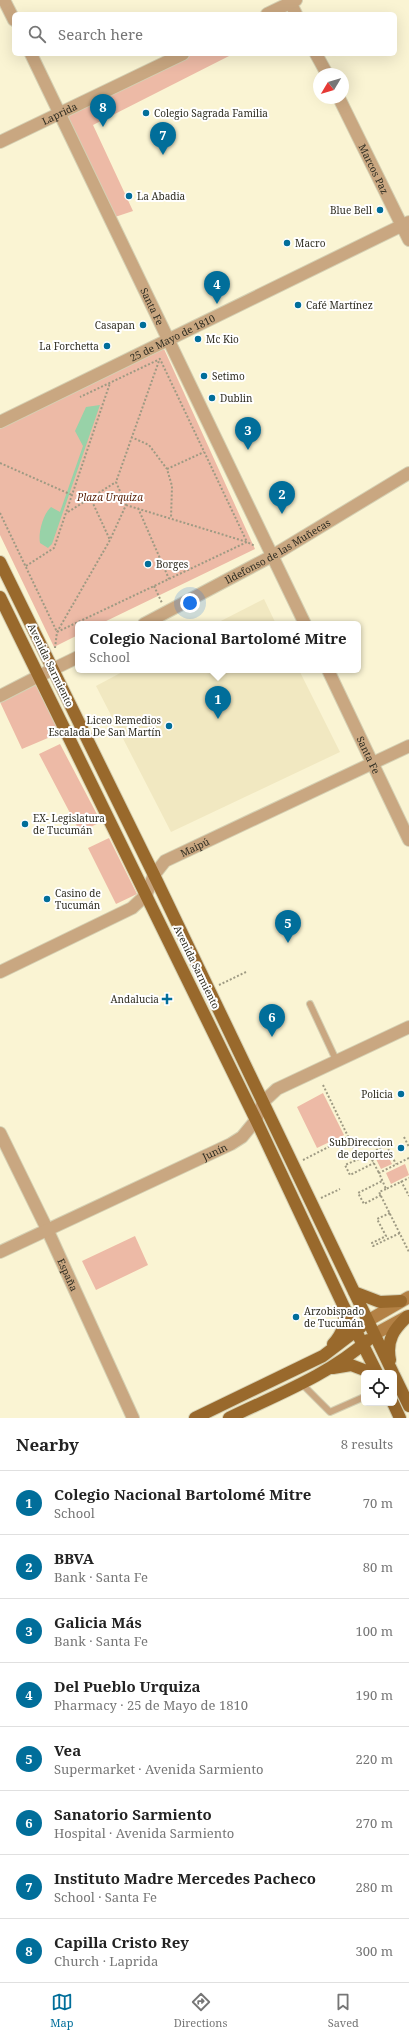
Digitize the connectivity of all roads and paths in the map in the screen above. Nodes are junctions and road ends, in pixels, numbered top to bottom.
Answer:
1 (4, 0) edge
2 (292, 1) edge
3 (271, 12) edge
4 (295, 12) edge
5 (12, 16) edge
6 (32, 56) edge
7 (179, 56) edge
8 (317, 56) edge
9 (323, 68) edge
10 (342, 104) edge
11 (60, 113) junction
12 (0, 142) edge
13 (406, 223) edge
14 (409, 240) edge
15 (168, 339) junction
16 (160, 359) junction
17 (110, 382) junction
18 (75, 399) dead end
19 (0, 422) edge
20 (131, 437) junction
21 (204, 452) junction
22 (0, 463) edge
23 (167, 469) junction
24 (409, 473) edge
25 (116, 482) junction
26 (69, 494) junction
27 (90, 497) junction
28 (126, 505) junction
29 (138, 508) junction
30 (67, 512) junction
31 (0, 513) edge
32 (171, 518) junction
33 (110, 540) junction
34 (247, 542) junction
35 (272, 556) junction
36 (0, 562) edge
37 (26, 566) junction
38 (169, 579) junction
39 (0, 598) edge
40 (80, 621) edge
41 (150, 621) edge
42 (304, 621) edge
43 (75, 623) edge
44 (57, 632) junction
45 (75, 658) edge
46 (53, 669) junction
47 (329, 673) edge
48 (39, 676) junction
49 (0, 696) edge
50 (409, 746) edge
51 (373, 763) junction
52 (409, 840) edge
53 (154, 875) junction
54 (146, 895) junction
55 (0, 972) edge
56 (246, 972) dead end
57 (208, 990) junction
58 (310, 1004) dead end
59 (409, 1027) edge
60 (337, 1062) junction
61 (323, 1085) dead end
62 (263, 1102) junction
63 (256, 1120) junction
64 (0, 1133) edge
65 (348, 1137) junction
66 (404, 1137) dead end
67 (409, 1147) edge
68 (369, 1154) junction
69 (409, 1158) edge
70 (359, 1159) junction
71 (300, 1161) dead end
72 (374, 1163) junction
73 (396, 1165) junction
74 (379, 1174) junction
75 (409, 1178) edge
76 (382, 1181) junction
77 (402, 1181) junction
78 (340, 1189) dead end
79 (386, 1189) junction
80 (381, 1195) junction
81 (409, 1196) edge
82 (319, 1200) dead end
83 (390, 1213) junction
84 (47, 1230) junction
85 (400, 1233) junction
86 (0, 1252) edge
87 (409, 1252) edge
88 (354, 1292) junction
89 (405, 1299) edge
90 (344, 1307) junction
91 (408, 1316) edge
92 (369, 1320) junction
93 (356, 1332) junction
94 (375, 1334) junction
95 (362, 1345) junction
96 (323, 1356) junction
97 (324, 1370) junction
98 (363, 1370) edge
99 (376, 1370) edge
100 (392, 1370) edge
101 (392, 1370) edge
102 (397, 1381) edge
103 (301, 1383) junction
104 (361, 1398) edge
105 (394, 1406) edge
106 (409, 1406) edge
107 (133, 1418) edge
108 (195, 1418) edge
109 (229, 1418) edge
110 (400, 1418) edge

1 - 5 street
2 - 3 street
2 - 4 street
6 - 11 street, Santa Fe
7 - 11 street, Laprida
8 - 9 street
10 - 13 street, Marcos Paz
11 - 12 street, Laprida
11 - 15 street, Santa Fe
13 - 14 street, Marcos Paz
13 - 15 street, 25 de Mayo de 1810
15 - 16 path
15 - 19 street, 25 de Mayo de 1810
15 - 35 street, Santa Fe
16 - 17 path
16 - 20 path
16 - 21 path
17 - 18 path
17 - 26 path
20 - 23 path
20 - 25 path
21 - 23 path
21 - 34 path
22 - 26 path
23 - 32 path
24 - 35 street, Ildefonso de las Muñecas
25 - 27 path
25 - 28 path
26 - 30 path
27 - 30 path
27 - 33 path
28 - 29 path
28 - 33 path
29 - 32 path
29 - 38 path
30 - 37 path
31 - 37 path
32 - 34 path
33 - 44 path
34 - 35 path
34 - 38 path
35 - 41 street, Ildefonso de las Muñecas
35 - 42 street, Santa Fe
36 - 46 main road, Avenida Sarmiento
37 - 44 path
38 - 40 path
39 - 48 main road, Avenida Sarmiento
43 - 44 path
44 - 46 path
45 - 46 street
46 - 48 street
46 - 53 main road, Avenida Sarmiento
47 - 51 street, Santa Fe
48 - 49 street
48 - 54 main road, Avenida Sarmiento
50 - 51 street, Maipú
51 - 52 street, Santa Fe
51 - 53 street, Maipú
53 - 54 street, Maipú
53 - 57 main road, Avenida Sarmiento
54 - 55 street, Maipú
54 - 63 main road, Avenida Sarmiento
56 - 57 path
57 - 62 main road, Avenida Sarmiento
58 - 60 lane
59 - 60 street, Junín
60 - 62 street, Junín
61 - 65 path
62 - 63 street, Junín
62 - 88 main road, Avenida Sarmiento
63 - 84 street, Junín
63 - 90 main road, Avenida Sarmiento
64 - 84 street, España
65 - 70 path
65 - 71 path
66 - 67 path
68 - 70 path
68 - 72 path
68 - 73 path
69 - 73 path
70 - 72 path
72 - 74 path
73 - 74 path
74 - 76 path
75 - 77 path
76 - 79 path
76 - 80 path
77 - 79 path
77 - 81 path
78 - 82 path
79 - 80 path
80 - 83 path
83 - 85 path
83 - 85 path
84 - 86 street, Junín
84 - 107 street, España
85 - 87 path
88 - 89 main road
88 - 92 main road, Avenida Sarmiento
89 - 92 main road
90 - 93 main road, Avenida Sarmiento
90 - 96 main road
91 - 94 main road
91 - 101 main road
92 - 93 main road
92 - 94 main road, Avenida Sarmiento
93 - 95 main road, Avenida Sarmiento
93 - 96 main road
94 - 95 main road
94 - 100 main road, Avenida Sarmiento
95 - 97 main road
95 - 99 main road, Avenida Sarmiento
96 - 108 main road
97 - 98 main road
97 - 103 main road
102 - 106 main road, Avenida Sarmiento
103 - 104 lane
103 - 109 main road
105 - 110 main road

